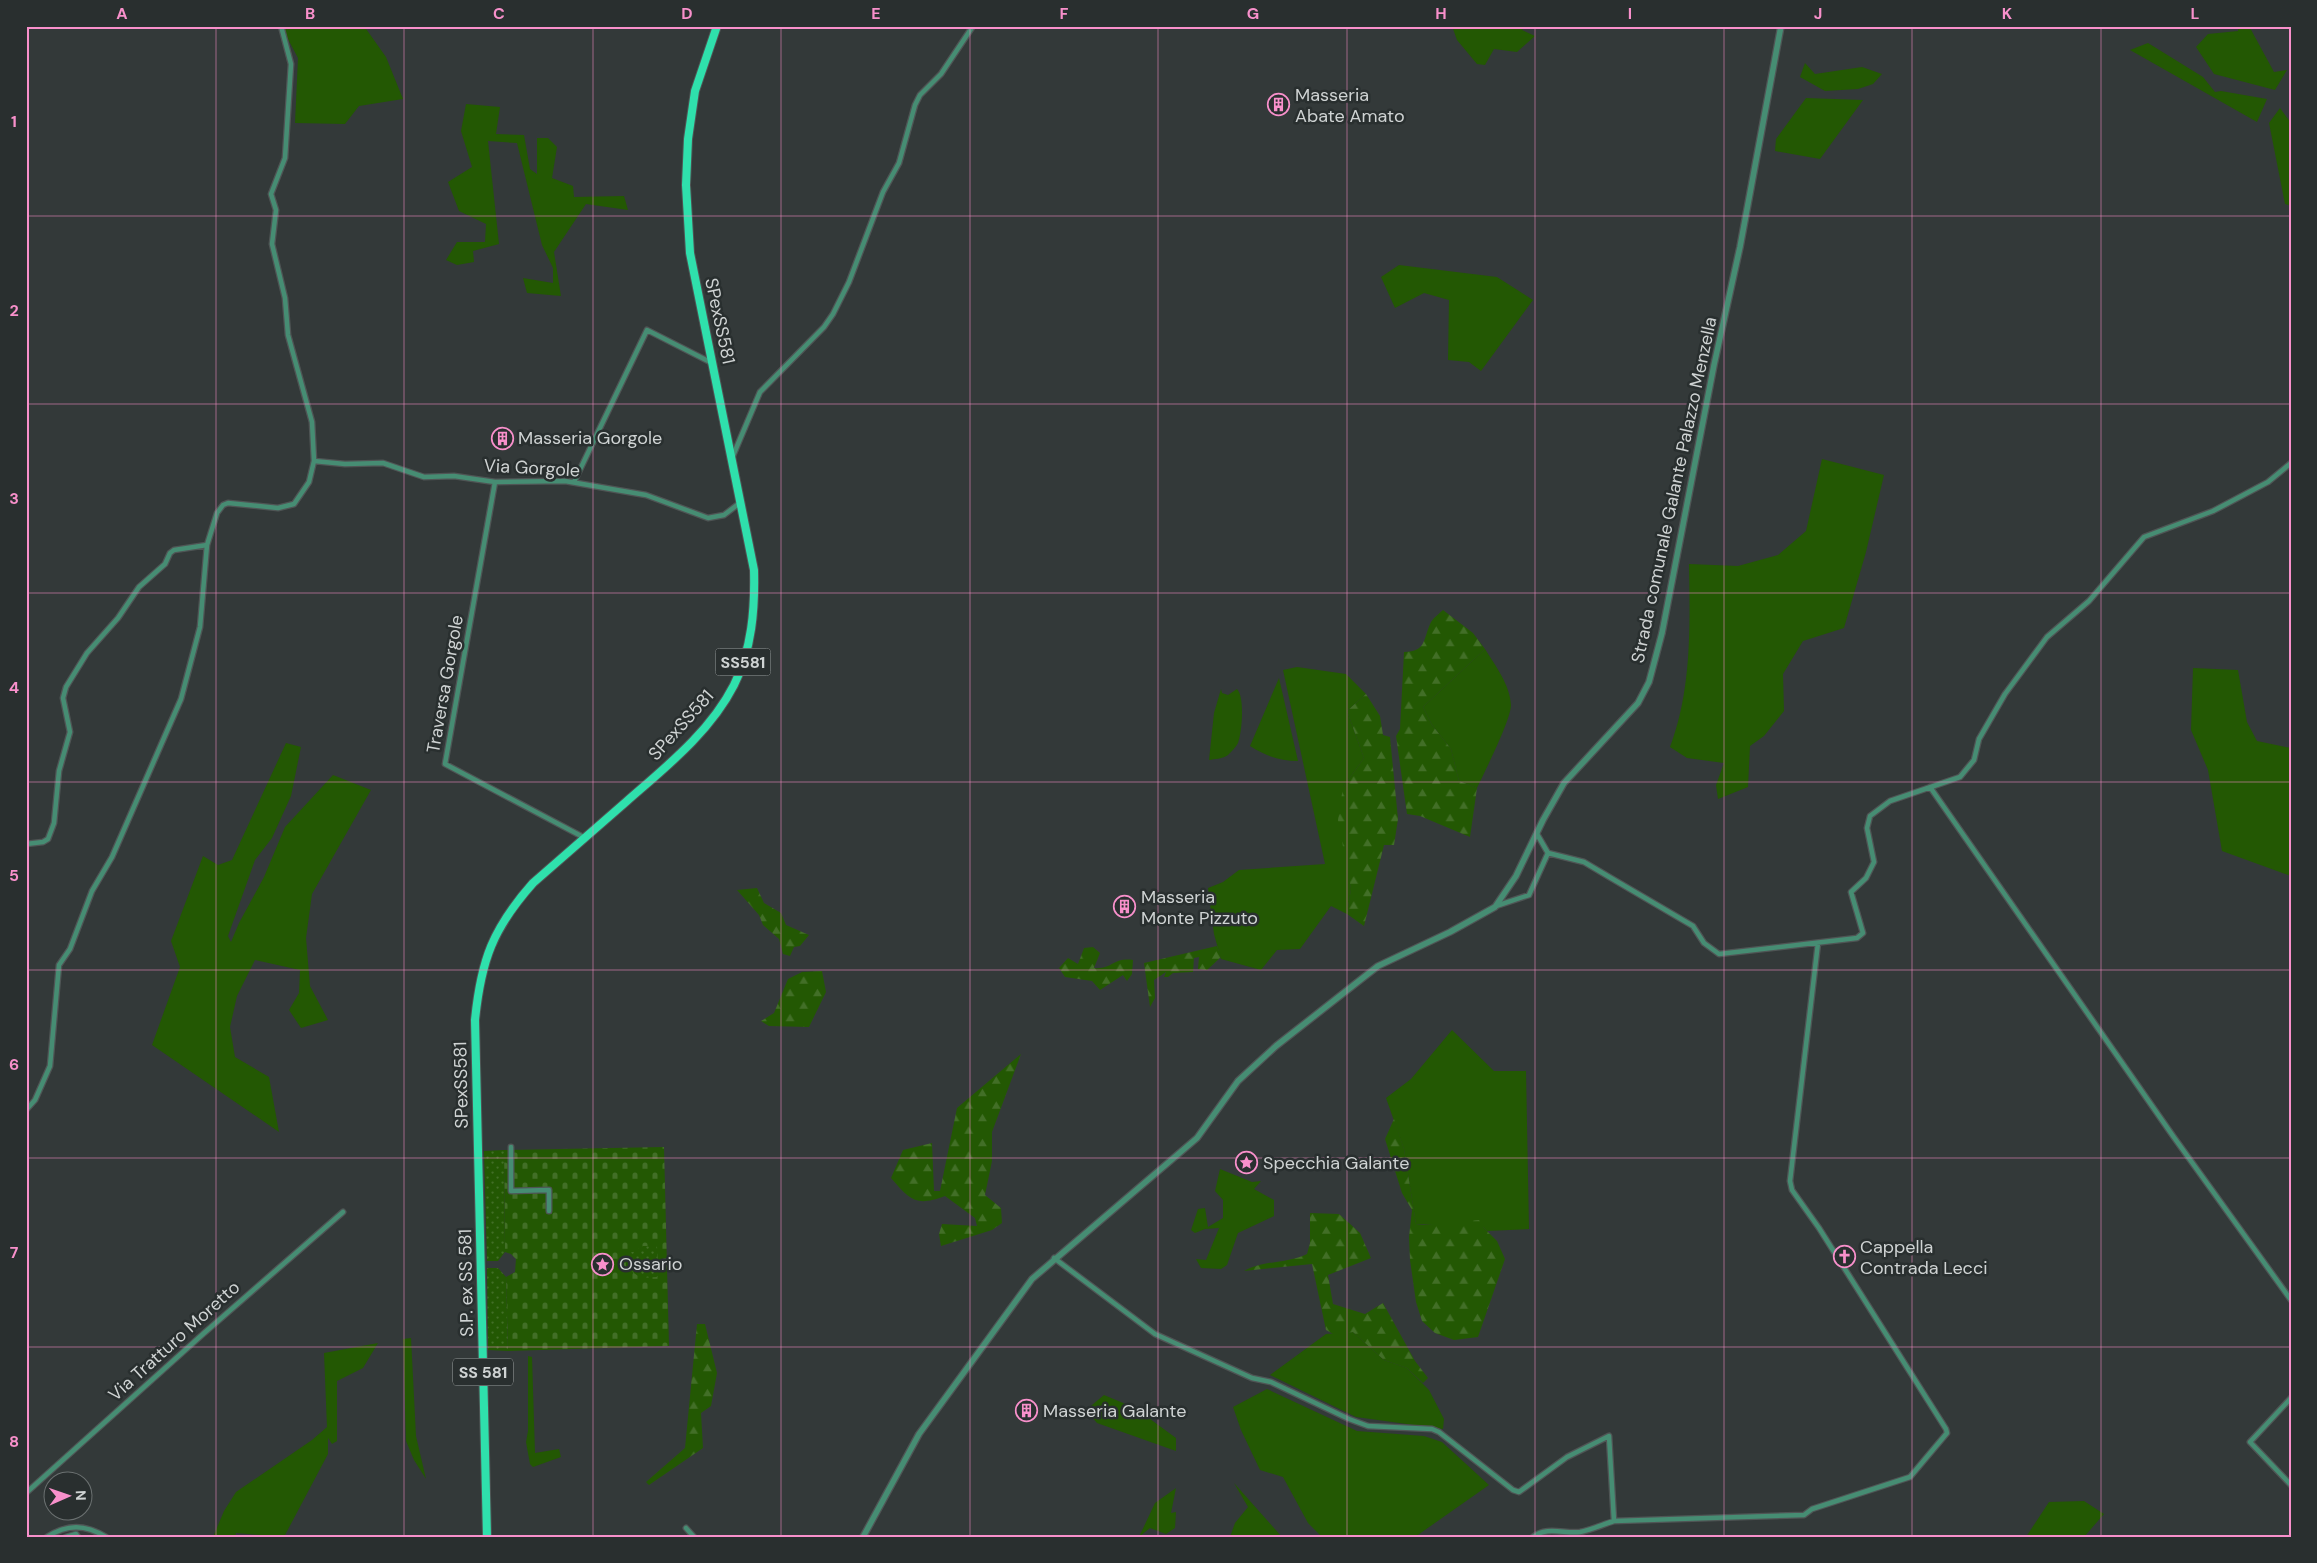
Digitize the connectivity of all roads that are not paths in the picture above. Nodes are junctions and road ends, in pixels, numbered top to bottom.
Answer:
1 (281, 26) edge
2 (717, 26) edge
3 (973, 26) edge
4 (1781, 26) edge
5 (713, 363) junction
6 (732, 460) junction
7 (314, 461) junction
8 (2291, 463) edge
9 (495, 482) junction
10 (574, 482) junction
11 (741, 502) junction
12 (207, 545) junction
13 (1930, 787) junction
14 (1536, 834) junction
15 (585, 838) junction
16 (26, 844) edge
17 (1548, 853) junction
18 (1495, 906) junction
19 (1818, 943) junction
20 (26, 1110) edge
21 (511, 1147) dead end
22 (479, 1208) joint
23 (549, 1211) dead end
24 (343, 1212) dead end
25 (1054, 1258) junction
26 (2291, 1300) edge
27 (2291, 1398) edge
28 (2291, 1485) edge
29 (26, 1493) edge
30 (1614, 1521) junction
31 (686, 1528) dead end
32 (77, 1536) edge
33 (47, 1537) edge
34 (66, 1537) edge
35 (106, 1537) edge
36 (487, 1537) edge
37 (694, 1537) edge
38 (863, 1537) edge
39 (1533, 1537) edge

1 - 7 street
2 - 5 main road, SPexSS581 / SS581
3 - 6 street
4 - 14 street, Strada comunale Galante Palazzo Menzella
5 - 6 main road, SPexSS581 / SS581
5 - 10 street
6 - 11 main road, SPexSS581 / SS581
7 - 9 street, Via Gorgole
7 - 12 street
8 - 13 street
9 - 10 street, Via Gorgole
9 - 15 street, Traversa Gorgole
10 - 11 street, Via Gorgole
11 - 15 main road, SPexSS581 / SS581
12 - 16 street
12 - 20 street
13 - 19 street
13 - 26 street
14 - 17 street
14 - 18 street, Strada comunale Galante Palazzo Menzella
15 - 22 main road, SPexSS581 / SS581
17 - 18 street
17 - 19 street
18 - 25 street, Strada comunale Galante Palazzo Menzella
19 - 30 street
21 - 23 street
22 - 36 main road, S.P. ex SS 581 / SS 581
24 - 29 street, Via Tratturo Moretto
25 - 30 street
25 - 38 street, Strada comunale Galante Palazzo Menzella
27 - 28 street
30 - 39 street
31 - 37 street
32 - 34 street
33 - 35 street

